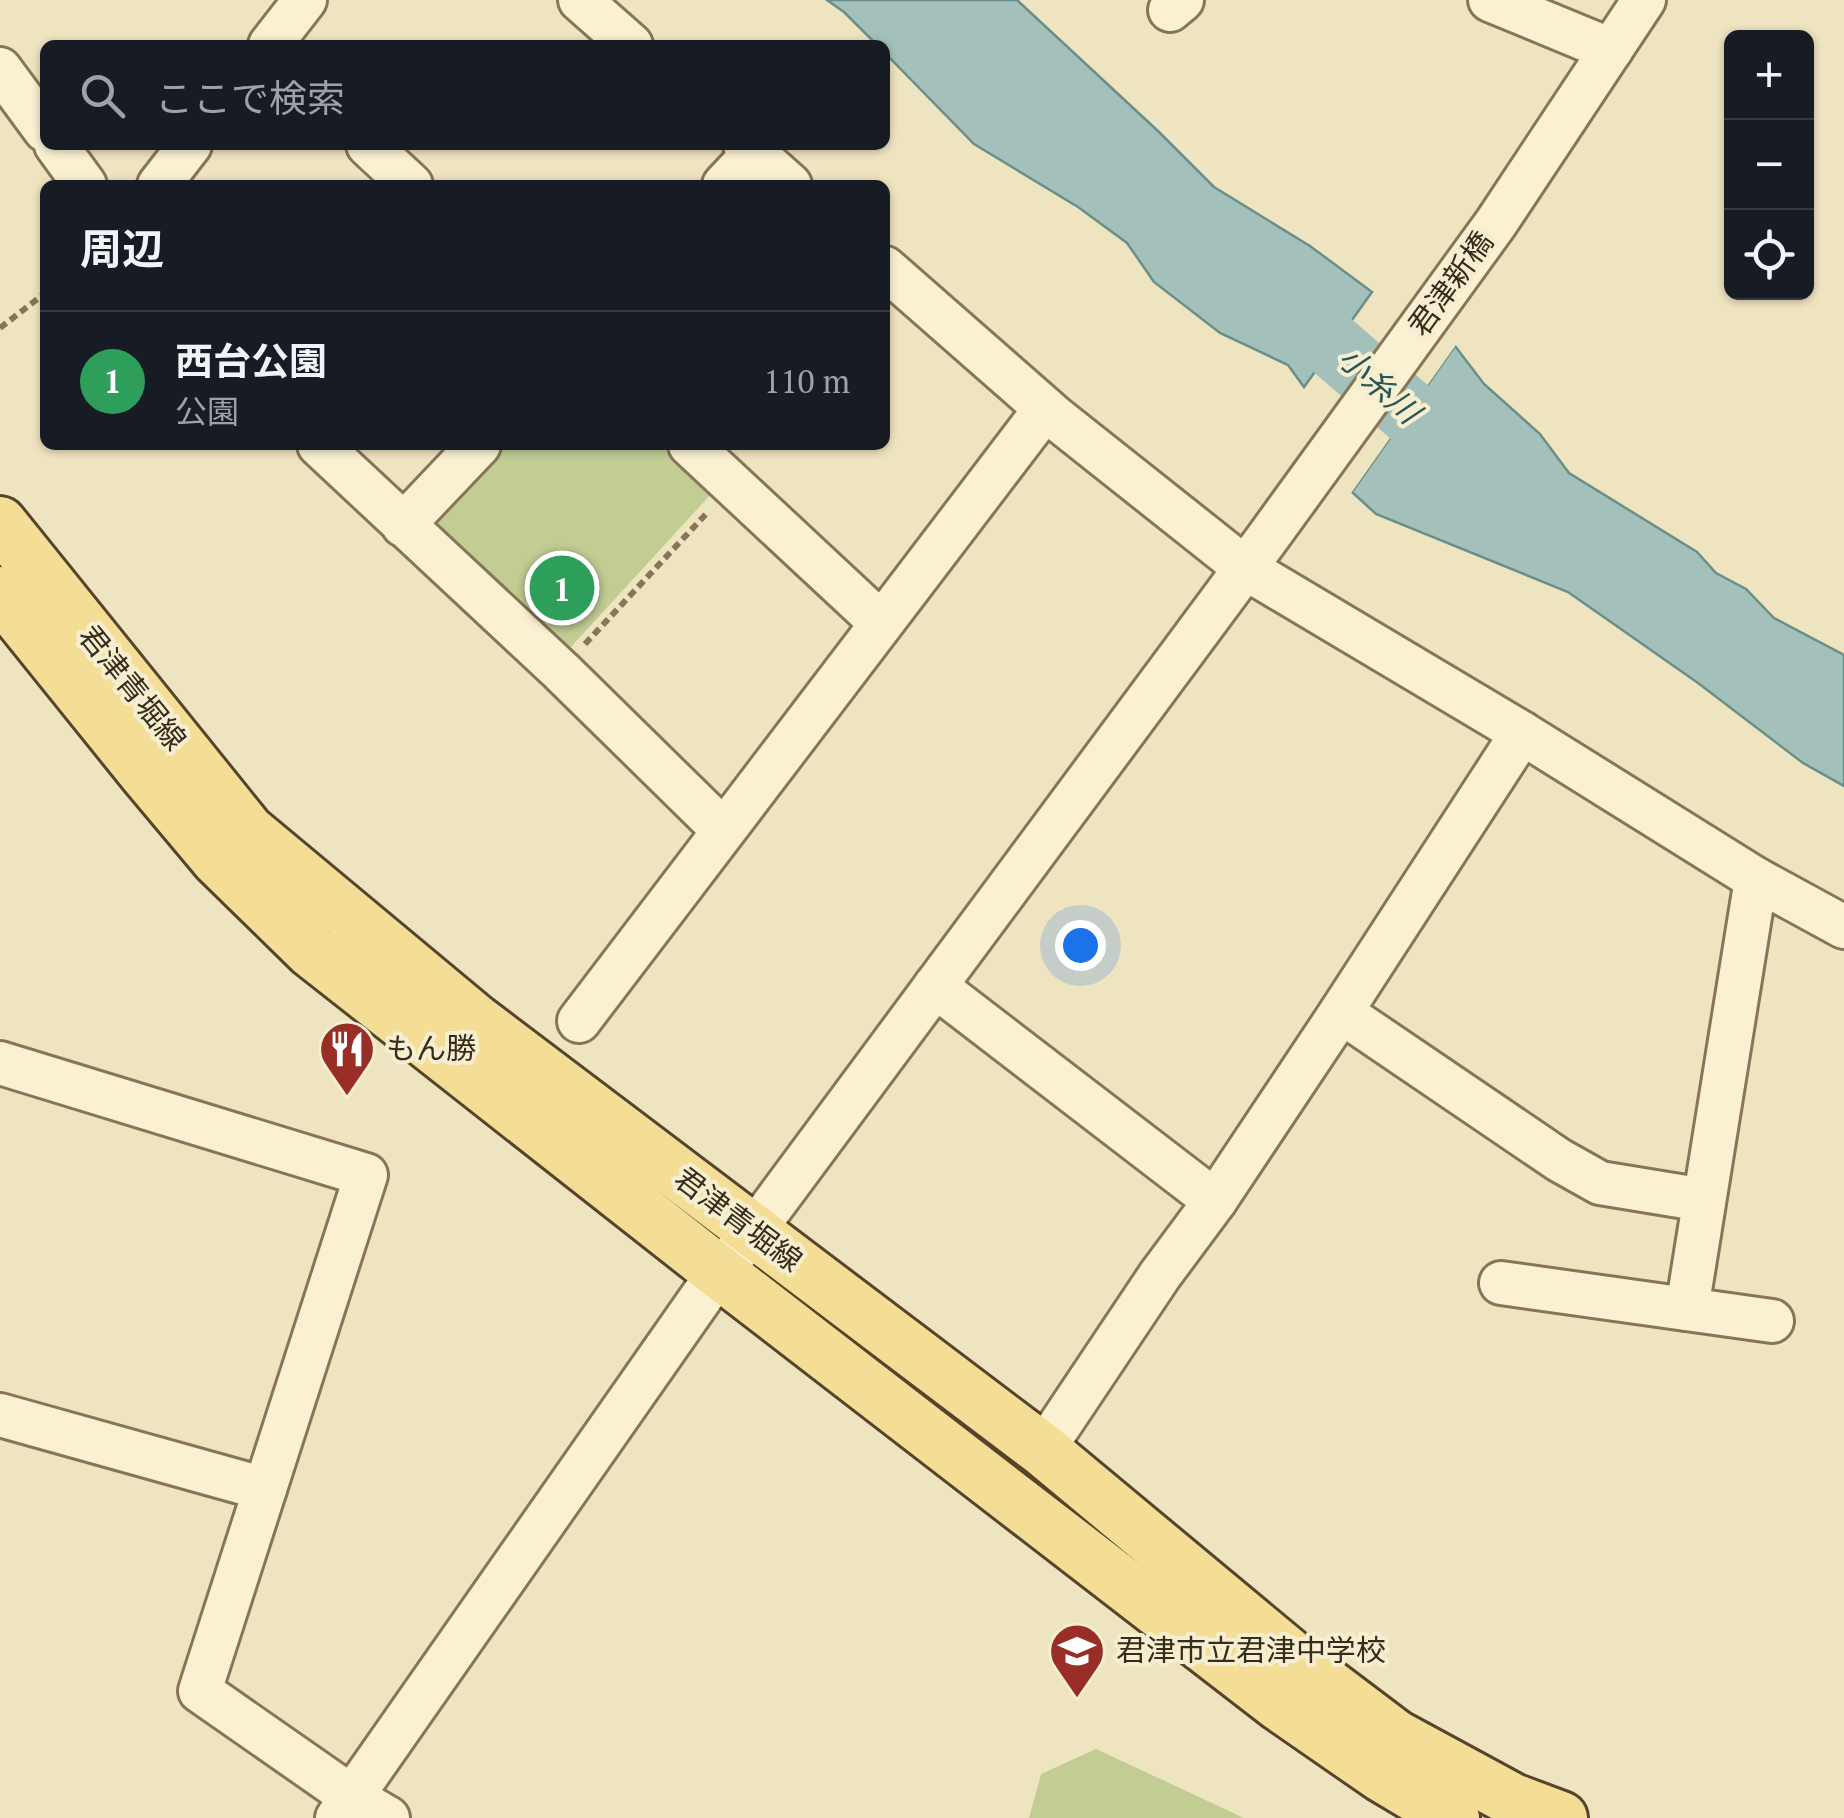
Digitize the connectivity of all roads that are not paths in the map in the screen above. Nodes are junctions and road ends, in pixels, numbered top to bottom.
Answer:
1 (305, 0) edge
2 (580, 0) edge
3 (1490, 0) edge
4 (1644, 0) edge
5 (274, 40) edge
6 (625, 40) edge
7 (1610, 50) junction
8 (0, 69) edge
9 (40, 123) edge
10 (60, 150) edge
11 (186, 150) edge
12 (373, 150) edge
13 (748, 150) edge
14 (750, 150) edge
15 (82, 180) edge
16 (163, 180) edge
17 (406, 180) edge
18 (727, 180) edge
19 (784, 180) edge
20 (890, 272) edge
21 (1045, 408) junction
22 (324, 450) edge
23 (473, 450) edge
24 (695, 450) edge
25 (0, 522) edge
26 (403, 525) junction
27 (1256, 554) junction
28 (0, 593) edge
29 (881, 623) junction
30 (1522, 733) junction
31 (723, 830) junction
32 (1756, 880) junction
33 (1844, 927) edge
34 (936, 986) junction
35 (1341, 1012) junction
36 (578, 1020) dead end
37 (0, 1063) edge
38 (1704, 1200) junction
39 (1214, 1201) junction
40 (753, 1232) junction
41 (718, 1272) junction
42 (1501, 1283) dead end
43 (1687, 1309) junction
44 (1772, 1320) dead end
45 (0, 1415) edge
46 (1042, 1450) junction
47 (265, 1490) junction
48 (344, 1807) edge
49 (388, 1818) edge
50 (1453, 1818) edge
51 (1561, 1818) edge

1 - 5 street
2 - 6 street
3 - 7 street
4 - 7 street, 君津新橋
7 - 27 street, 君津新橋
8 - 9 street
10 - 15 street
11 - 16 street
12 - 17 street
13 - 18 street
14 - 19 street
20 - 21 street
21 - 27 street
21 - 29 street
22 - 26 street
23 - 26 street
24 - 29 street
25 - 40 main road, 君津青堀線
26 - 31 street
27 - 30 street
27 - 34 street, 君津新橋
28 - 41 main road, 君津青堀線
29 - 31 street
30 - 32 street
30 - 35 street
31 - 36 street
32 - 33 street
32 - 38 street
34 - 39 street
34 - 40 street, 君津新橋
35 - 38 street
35 - 39 street
37 - 47 street
38 - 43 street
39 - 46 street
40 - 41 street, 君津新橋
40 - 46 main road, 君津青堀線
41 - 48 street, 君津新橋
41 - 50 main road, 君津青堀線
42 - 43 street
43 - 44 street
45 - 47 street
46 - 51 main road, 君津青堀線
47 - 48 street
48 - 49 street

